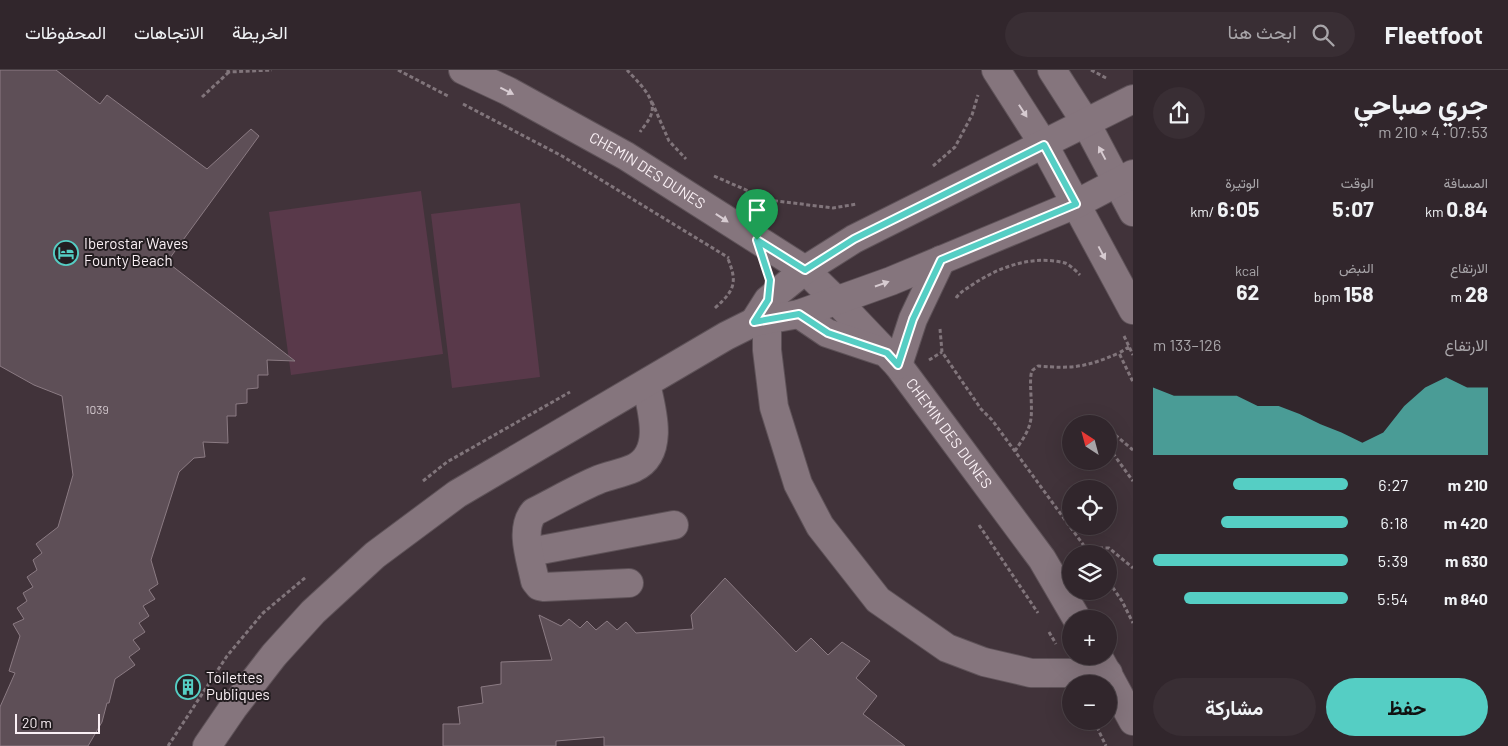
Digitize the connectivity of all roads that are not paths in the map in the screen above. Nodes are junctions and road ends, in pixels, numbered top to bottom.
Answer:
1 (462, 70) edge
2 (1052, 70) edge
3 (988, 80) edge
4 (1133, 99) edge
5 (1086, 123) junction
6 (1044, 145) junction
7 (1125, 178) edge
8 (1076, 204) junction
9 (1133, 212) edge
10 (757, 240) junction
11 (941, 260) junction
12 (805, 270) junction
13 (836, 300) junction
14 (763, 314) junction
15 (799, 314) junction
16 (1127, 321) edge
17 (893, 359) junction
18 (646, 384) junction
19 (674, 525) dead end
20 (530, 552) junction
21 (629, 583) dead end
22 (1071, 610) edge
23 (1103, 665) edge
24 (1133, 722) edge
25 (207, 746) edge

1 -> 10 street, CHEMIN DES DUNES
2 - 5 street
3 -> 6 street
4 - 5 street
5 - 6 street
7 -> 5 street
6 - 8 street
6 - 12 street
7 - 8 street
7 - 9 street
8 - 11 street
8 -> 16 street
10 - 12 street, CHEMIN DES DUNES
10 - 14 street
13 -> 11 street
11 - 17 street
12 - 13 street, CHEMIN DES DUNES
12 - 14 street
13 - 15 street
13 - 17 street, CHEMIN DES DUNES
14 - 15 street
14 - 18 street
14 - 23 street
15 - 17 street
17 - 22 street, CHEMIN DES DUNES
18 - 20 street
18 - 25 street
19 - 20 street
20 - 21 street
23 - 24 street

